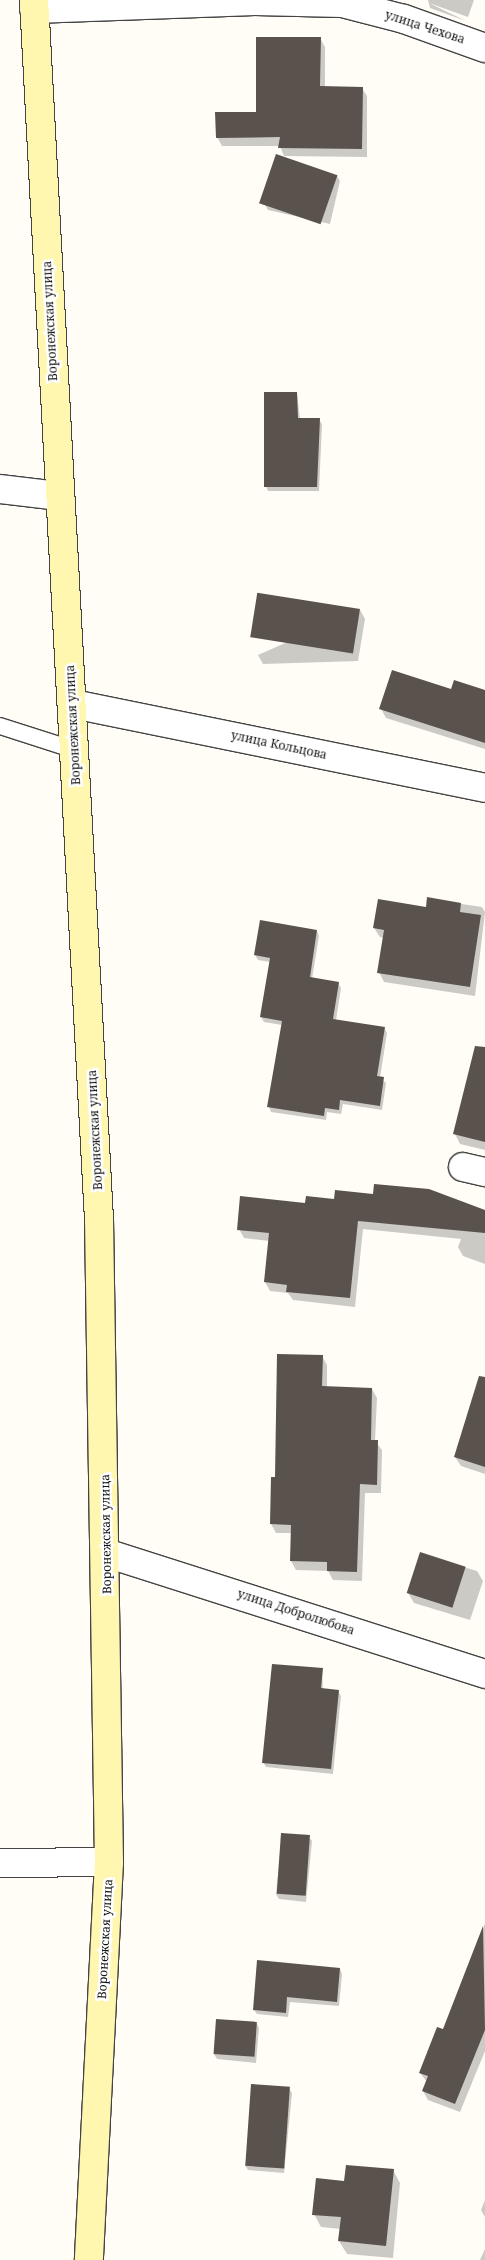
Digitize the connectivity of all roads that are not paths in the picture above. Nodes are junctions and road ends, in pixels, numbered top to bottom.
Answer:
1 (34, 5) edge
2 (485, 48) edge
3 (0, 489) edge
4 (59, 496) junction
5 (73, 704) junction
6 (0, 726) edge
7 (75, 750) junction
8 (485, 788) edge
9 (106, 1553) junction
10 (485, 1674) edge
11 (109, 1862) junction
12 (0, 1863) edge
13 (89, 2260) edge

1 - 2 street, улица Чехова
1 - 4 street, Воронежская улица
3 - 4 street
4 - 5 street, Воронежская улица
5 - 7 street, Воронежская улица
5 - 8 street, улица Кольцова
6 - 7 lane
7 - 9 street, Воронежская улица
9 - 10 street, улица Добролюбова
9 - 11 street, Воронежская улица
11 - 12 street
11 - 13 street, Воронежская улица

